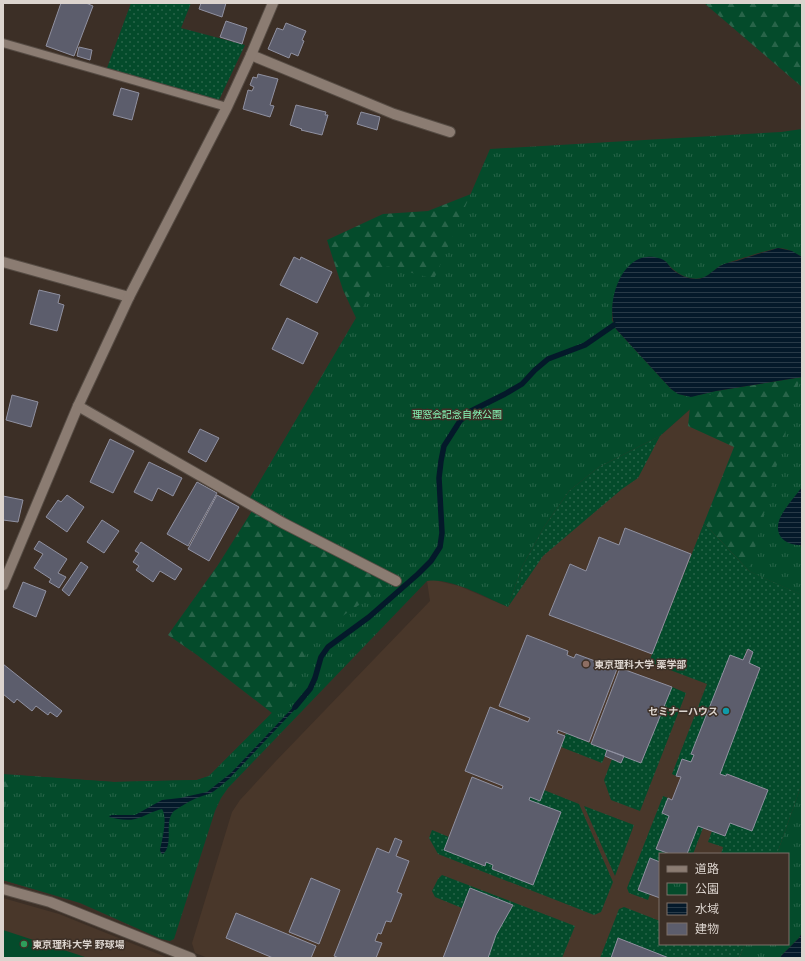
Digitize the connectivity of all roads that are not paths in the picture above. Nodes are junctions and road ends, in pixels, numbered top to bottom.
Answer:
1 (273, 3) edge
2 (3, 44) edge
3 (251, 55) junction
4 (227, 107) junction
5 (450, 132) dead end
6 (3, 262) edge
7 (129, 297) junction
8 (78, 406) junction
9 (396, 581) dead end
10 (3, 585) edge
11 (3, 889) edge
12 (191, 958) edge

1 - 3 street
2 - 4 lane
3 - 4 street
3 - 5 street
4 - 7 street
6 - 7 street
7 - 8 street
8 - 9 street
8 - 10 street
11 - 12 street

